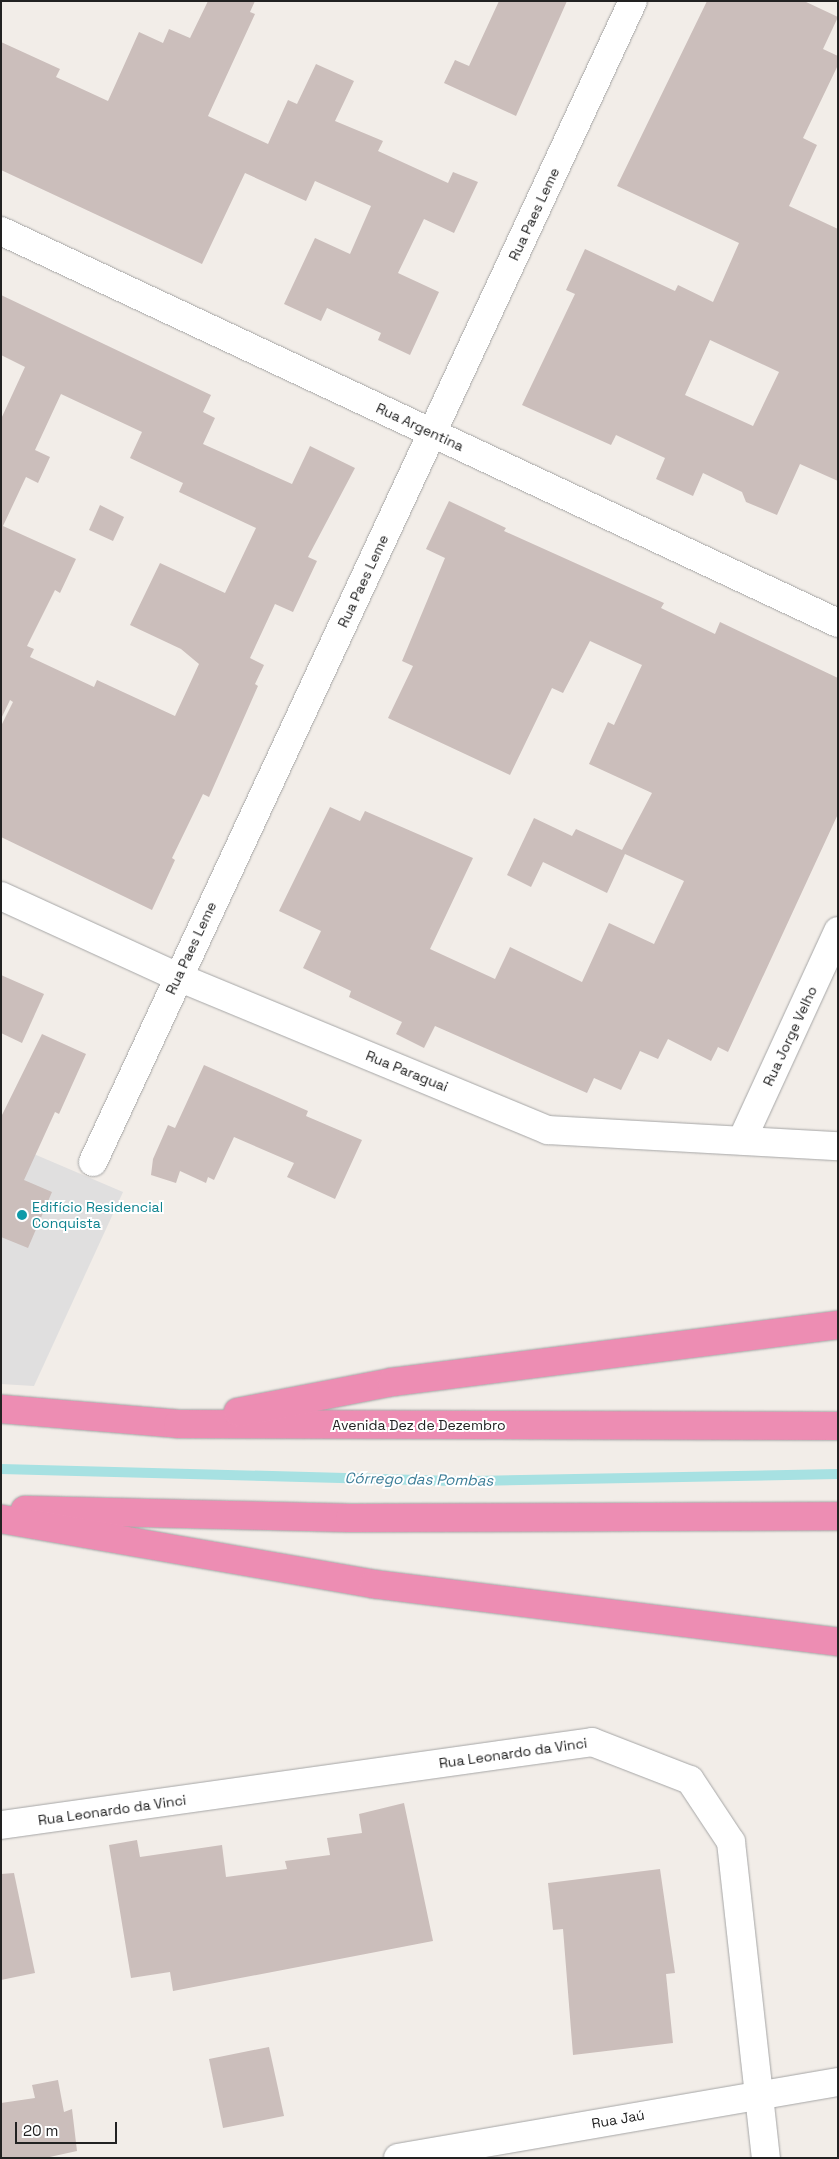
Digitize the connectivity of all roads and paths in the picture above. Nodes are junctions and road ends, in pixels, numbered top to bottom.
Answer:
1 (633, 1) edge
2 (1, 231) edge
3 (432, 432) junction
4 (838, 623) edge
5 (1, 896) edge
6 (838, 931) edge
7 (178, 977) junction
8 (742, 1140) junction
9 (838, 1146) edge
10 (93, 1162) dead end
11 (838, 1324) edge
12 (1, 1409) edge
13 (178, 1424) junction
14 (838, 1426) edge
15 (1, 1509) edge
16 (838, 1516) edge
17 (1, 1519) edge
18 (838, 1642) edge
19 (1, 1825) edge
20 (838, 2082) edge
21 (759, 2094) junction
22 (398, 2158) edge
23 (766, 2158) edge

1 - 3 street, Rua Paes Leme
2 - 3 street, Rua Argentina
3 - 4 street, Rua Argentina
3 - 7 street, Rua Paes Leme
5 - 7 street, Rua Paraguai
6 - 8 street, Rua Jorge Velho
7 - 8 street, Rua Paraguai
7 - 10 street, Rua Paes Leme
8 - 9 street, Rua Paraguai
11 - 13 highway
12 - 13 highway, Avenida Dez de Dezembro
13 - 14 highway, Avenida Dez de Dezembro
15 - 16 highway
17 - 18 highway
19 - 21 street, Rua Leonardo da Vinci
20 - 21 street, Rua Jaú
21 - 22 street, Rua Jaú
21 - 23 street, Rua Leonardo da Vinci

